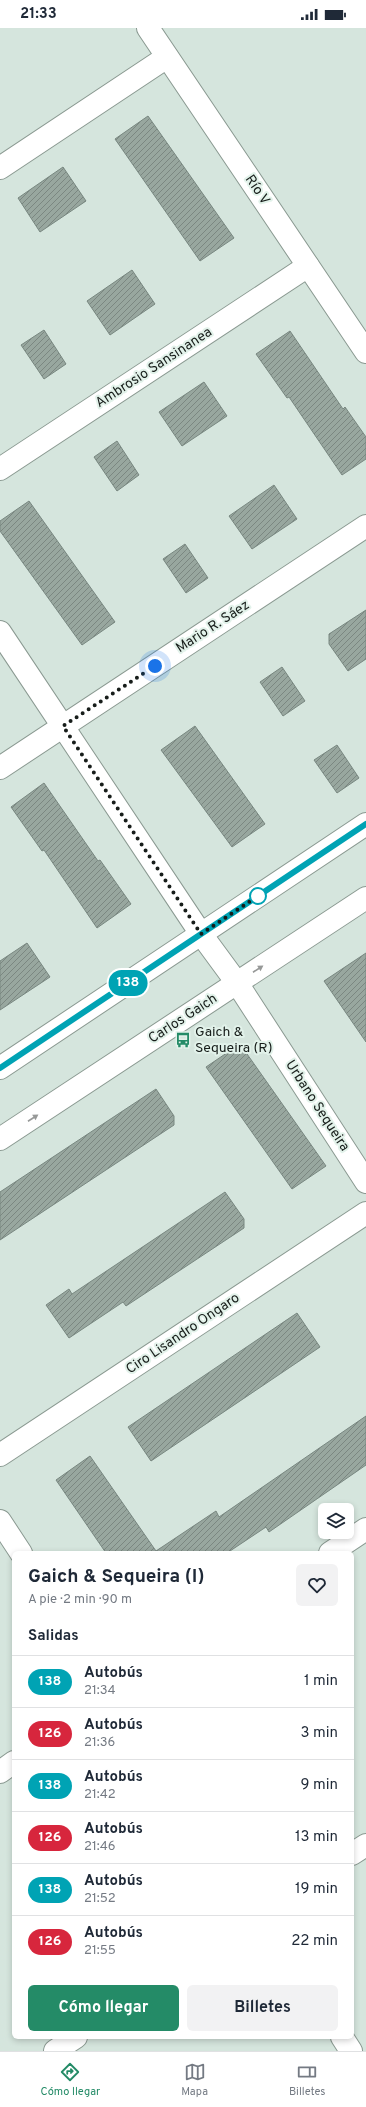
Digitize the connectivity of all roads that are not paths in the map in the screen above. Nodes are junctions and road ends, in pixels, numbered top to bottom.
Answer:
1 (148, 28) edge
2 (167, 57) junction
3 (0, 168) edge
4 (308, 266) junction
5 (360, 328) edge
6 (366, 352) edge
7 (0, 469) edge
8 (366, 526) edge
9 (0, 632) edge
10 (63, 726) junction
11 (0, 768) edge
12 (366, 824) edge
13 (366, 898) edge
14 (201, 934) junction
15 (237, 983) junction
16 (0, 1068) edge
17 (0, 1139) edge
18 (366, 1182) edge
19 (366, 1213) edge
20 (0, 1455) edge
21 (0, 1521) edge
22 (366, 1529) edge
23 (21, 1551) edge
24 (333, 1551) edge
25 (12, 1763) edge
26 (0, 1772) edge
27 (366, 1845) edge
28 (354, 1853) edge
29 (73, 2039) edge
30 (343, 2039) edge
31 (55, 2051) edge
32 (351, 2051) edge

1 - 2 street, Río V
2 - 3 street
2 - 4 street, Río V
4 - 5 street, Río V
4 - 7 street, Ambrosio Sansinanea
5 - 6 street, Río V
8 - 10 street, Mario R. Sáez
9 - 10 street, Urbano Sequeira
10 - 11 street, Mario R. Sáez
10 - 14 street, Urbano Sequeira
12 - 14 street
15 -> 13 street, Carlos Gaich
14 - 15 street, Urbano Sequeira
14 - 16 street
17 -> 15 street, Carlos Gaich
15 - 18 street, Urbano Sequeira
19 - 20 street, Ciro Lisandro Ongaro
21 - 23 street
22 - 24 street
25 - 26 street
27 - 28 street
29 - 31 street
30 - 32 street

